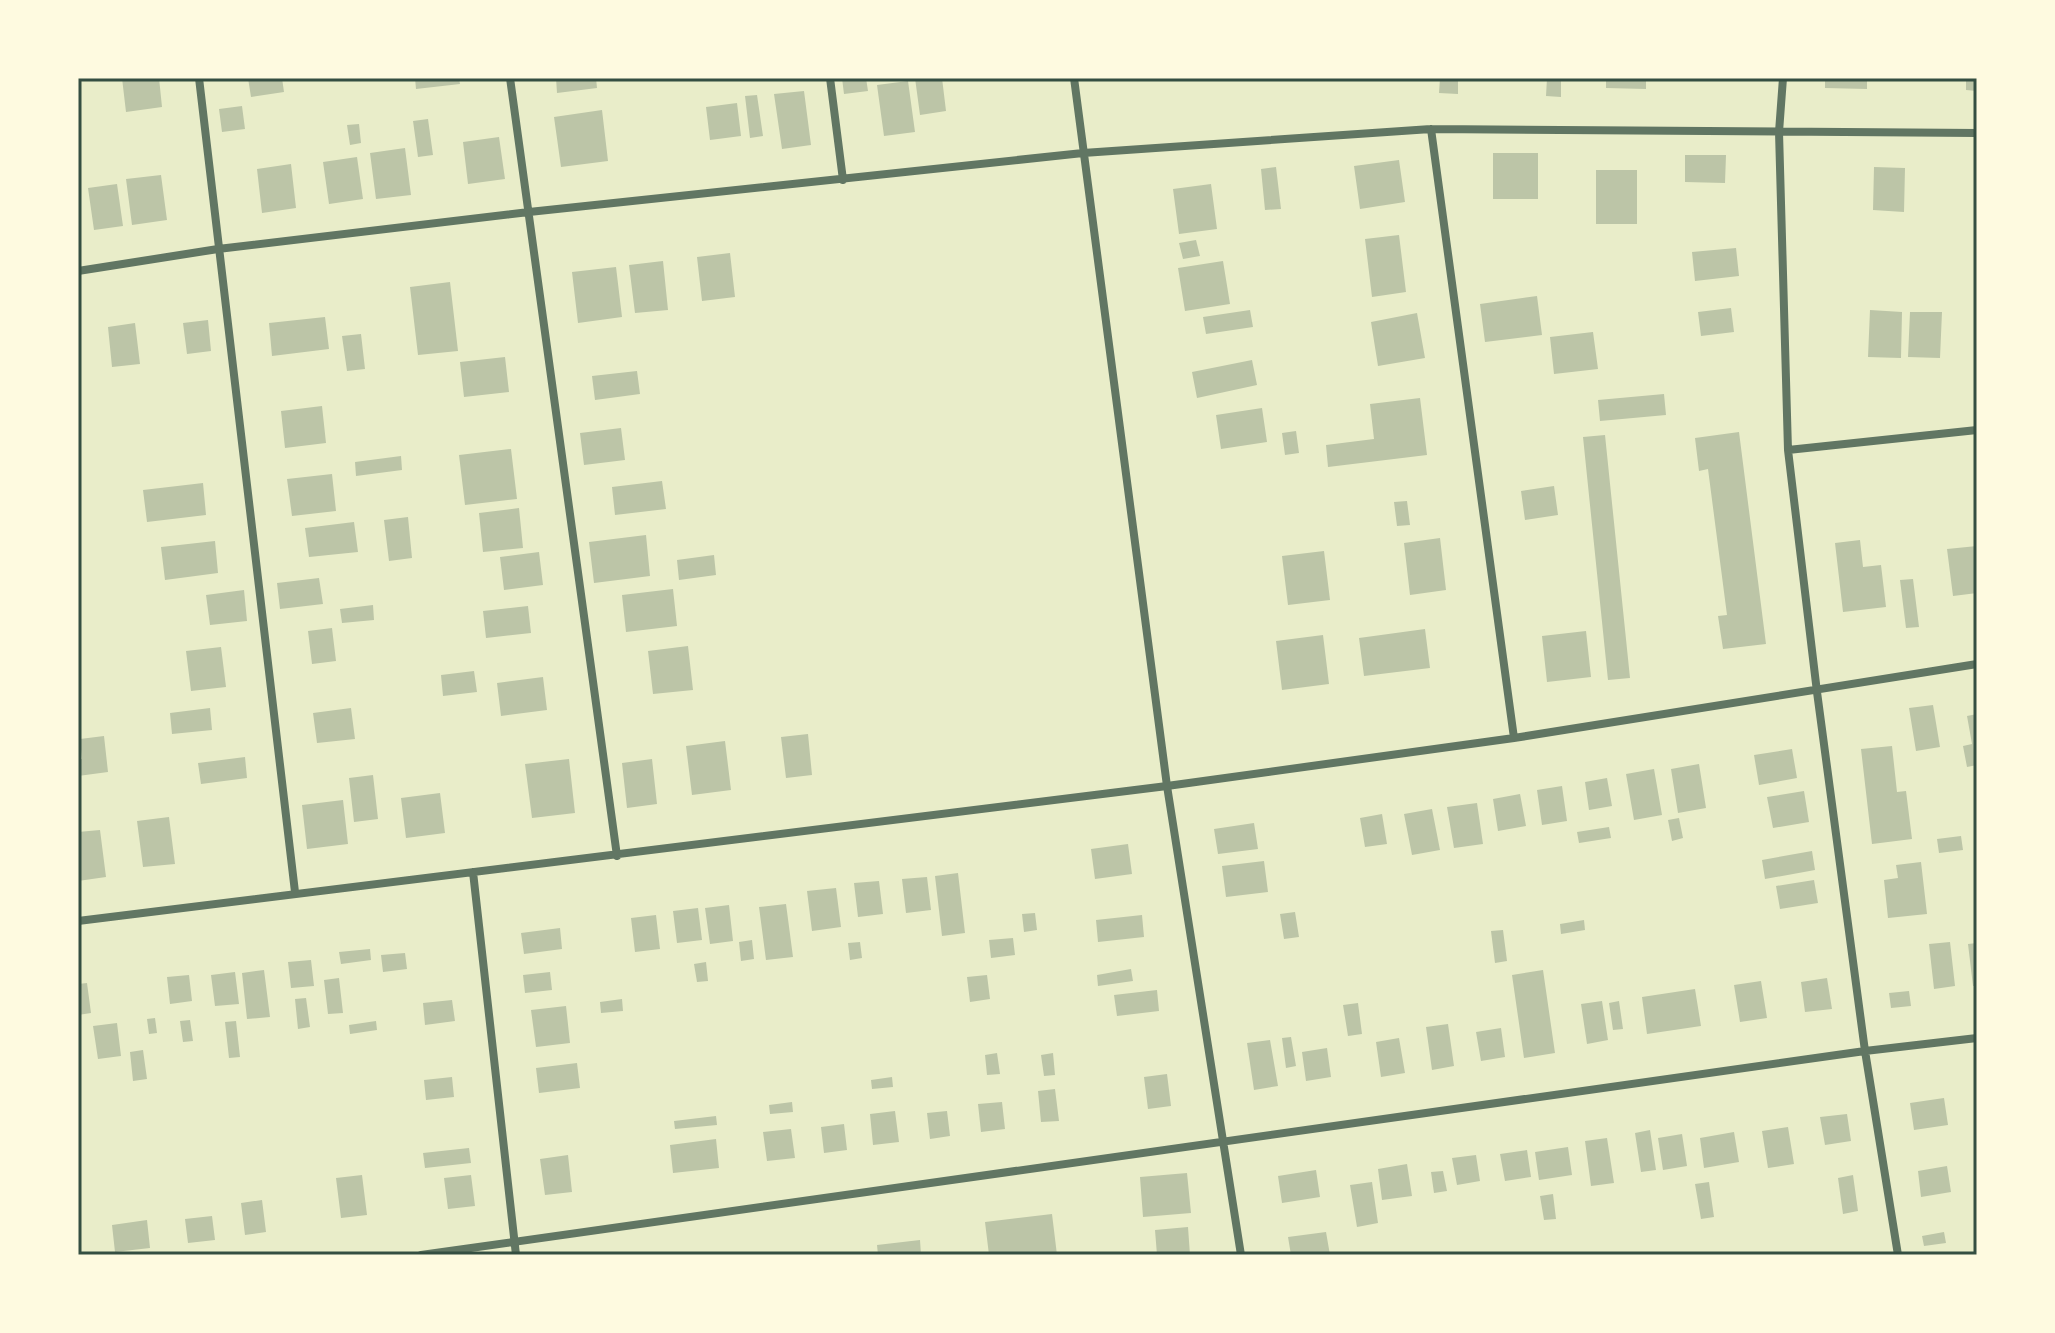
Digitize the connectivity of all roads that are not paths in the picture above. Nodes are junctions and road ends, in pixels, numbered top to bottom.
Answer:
1 (199, 78) edge
2 (510, 78) edge
3 (830, 78) edge
4 (1074, 78) edge
5 (1783, 78) edge
6 (1431, 129) junction
7 (1779, 132) junction
8 (1977, 133) edge
9 (1083, 153) junction
10 (843, 180) junction
11 (529, 212) junction
12 (218, 249) junction
13 (78, 271) edge
14 (1977, 430) edge
15 (1788, 450) junction
16 (1977, 664) edge
17 (1817, 692) junction
18 (1514, 738) junction
19 (1167, 786) junction
20 (617, 856) junction
21 (473, 872) junction
22 (295, 892) junction
23 (78, 921) edge
24 (1977, 1038) edge
25 (1865, 1051) junction
26 (1224, 1141) junction
27 (514, 1243) junction
28 (421, 1255) edge
29 (516, 1255) edge
30 (1241, 1255) edge
31 (1898, 1255) edge

1 - 12 street
2 - 11 street
3 - 10 street
4 - 9 street
5 - 7 street
6 - 7 street
6 - 9 street
6 - 18 street
7 - 8 street
7 - 15 street
9 - 10 street
9 - 19 street
10 - 11 street
11 - 12 street
11 - 20 street
12 - 13 street
12 - 22 street
14 - 15 street
15 - 17 street
16 - 17 street
17 - 18 street
17 - 25 street
18 - 19 street
19 - 20 street
19 - 26 street
20 - 21 street
21 - 22 street
21 - 27 street
22 - 23 street
24 - 25 street
25 - 26 street
25 - 31 street
26 - 27 street
26 - 30 street
27 - 28 street
27 - 29 street

